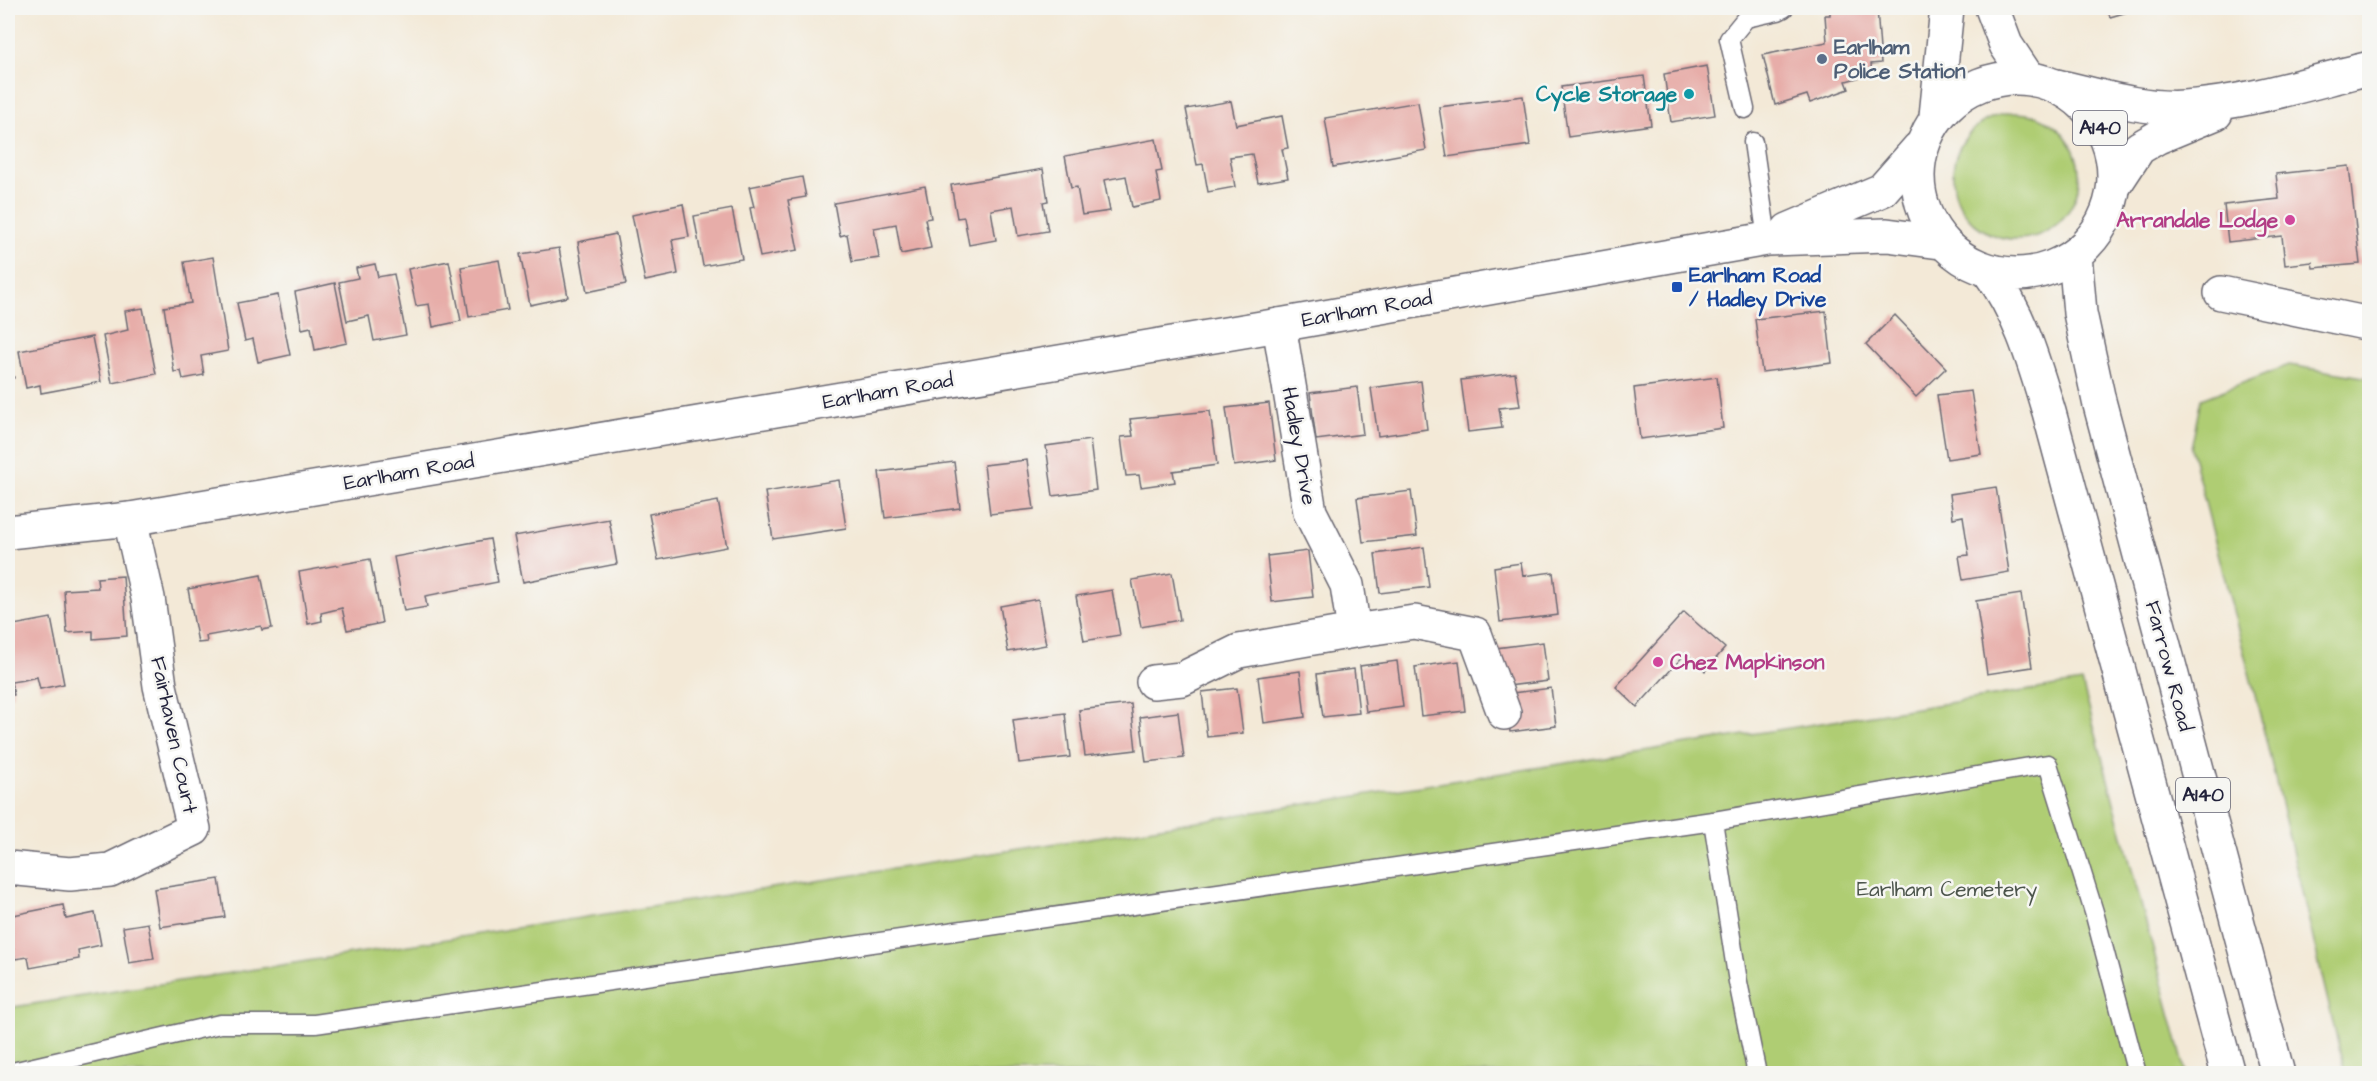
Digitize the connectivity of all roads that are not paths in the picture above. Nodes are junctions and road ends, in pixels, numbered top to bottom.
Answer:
1 (1784, 8) edge
2 (1947, 8) edge
3 (1992, 8) edge
4 (2370, 68) edge
5 (2043, 82) junction
6 (2256, 96) junction
7 (1745, 109) dead end
8 (1936, 116) junction
9 (1753, 142) dead end
10 (1919, 148) junction
11 (2114, 186) junction
12 (1767, 239) junction
13 (1940, 242) junction
14 (2075, 255) junction
15 (1990, 273) junction
16 (2221, 293) dead end
17 (2370, 324) edge
18 (1279, 325) junction
19 (130, 519) junction
20 (8, 532) edge
21 (1354, 631) junction
22 (1153, 682) dead end
23 (1504, 713) dead end
24 (1713, 822) junction
25 (8, 868) edge
26 (8, 1073) edge
27 (1757, 1074) edge
28 (2137, 1074) edge
29 (2228, 1074) edge
30 (2278, 1074) edge

1 - 7 lane
2 - 8 main road, A140
3 - 5 main road, A140
4 - 6 main road
5 - 6 main road
5 - 8 main road, A140
5 - 11 main road, A140
6 - 11 main road
8 - 10 main road, A140
9 - 12 lane
10 - 12 main road, Earlham Road
10 - 13 main road, A140
11 - 14 main road, A140
12 - 13 main road, Earlham Road
12 - 18 main road, Earlham Road
13 - 15 main road, A140
14 - 15 main road, A140
14 - 30 main road, Farrow Road / A140
15 - 29 main road, A140
16 - 17 main road
18 - 19 main road, Earlham Road
18 - 21 main road, Hadley Drive
19 - 20 main road, Earlham Road
19 - 25 main road, Fairhaven Court
21 - 22 main road
21 - 23 main road
24 - 26 lane
24 - 27 lane
24 - 28 lane

